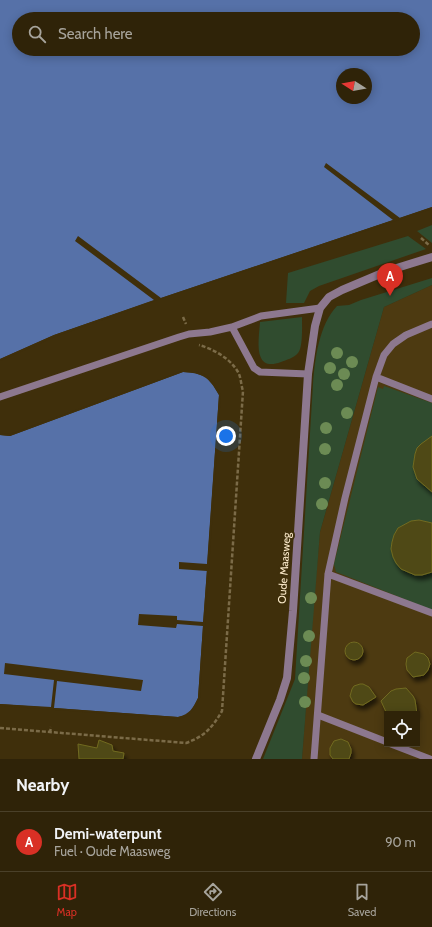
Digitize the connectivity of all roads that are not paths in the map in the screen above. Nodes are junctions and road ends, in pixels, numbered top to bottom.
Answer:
1 (432, 257) edge
2 (320, 308) junction
3 (432, 324) edge
4 (232, 327) junction
5 (308, 374) junction
6 (376, 377) junction
7 (0, 397) edge
8 (432, 399) edge
9 (328, 574) junction
10 (432, 614) edge
11 (318, 715) junction
12 (384, 741) edge
13 (399, 747) edge
14 (256, 759) edge
15 (314, 759) edge
16 (430, 759) edge

1 - 2 street
2 - 4 lane
2 - 5 street, Oude Maasweg
3 - 6 lane
4 - 5 lane
4 - 7 lane
5 - 14 street, Oude Maasweg
6 - 8 lane
6 - 9 lane
9 - 10 lane
9 - 11 lane
11 - 12 lane
11 - 15 lane
13 - 16 lane

